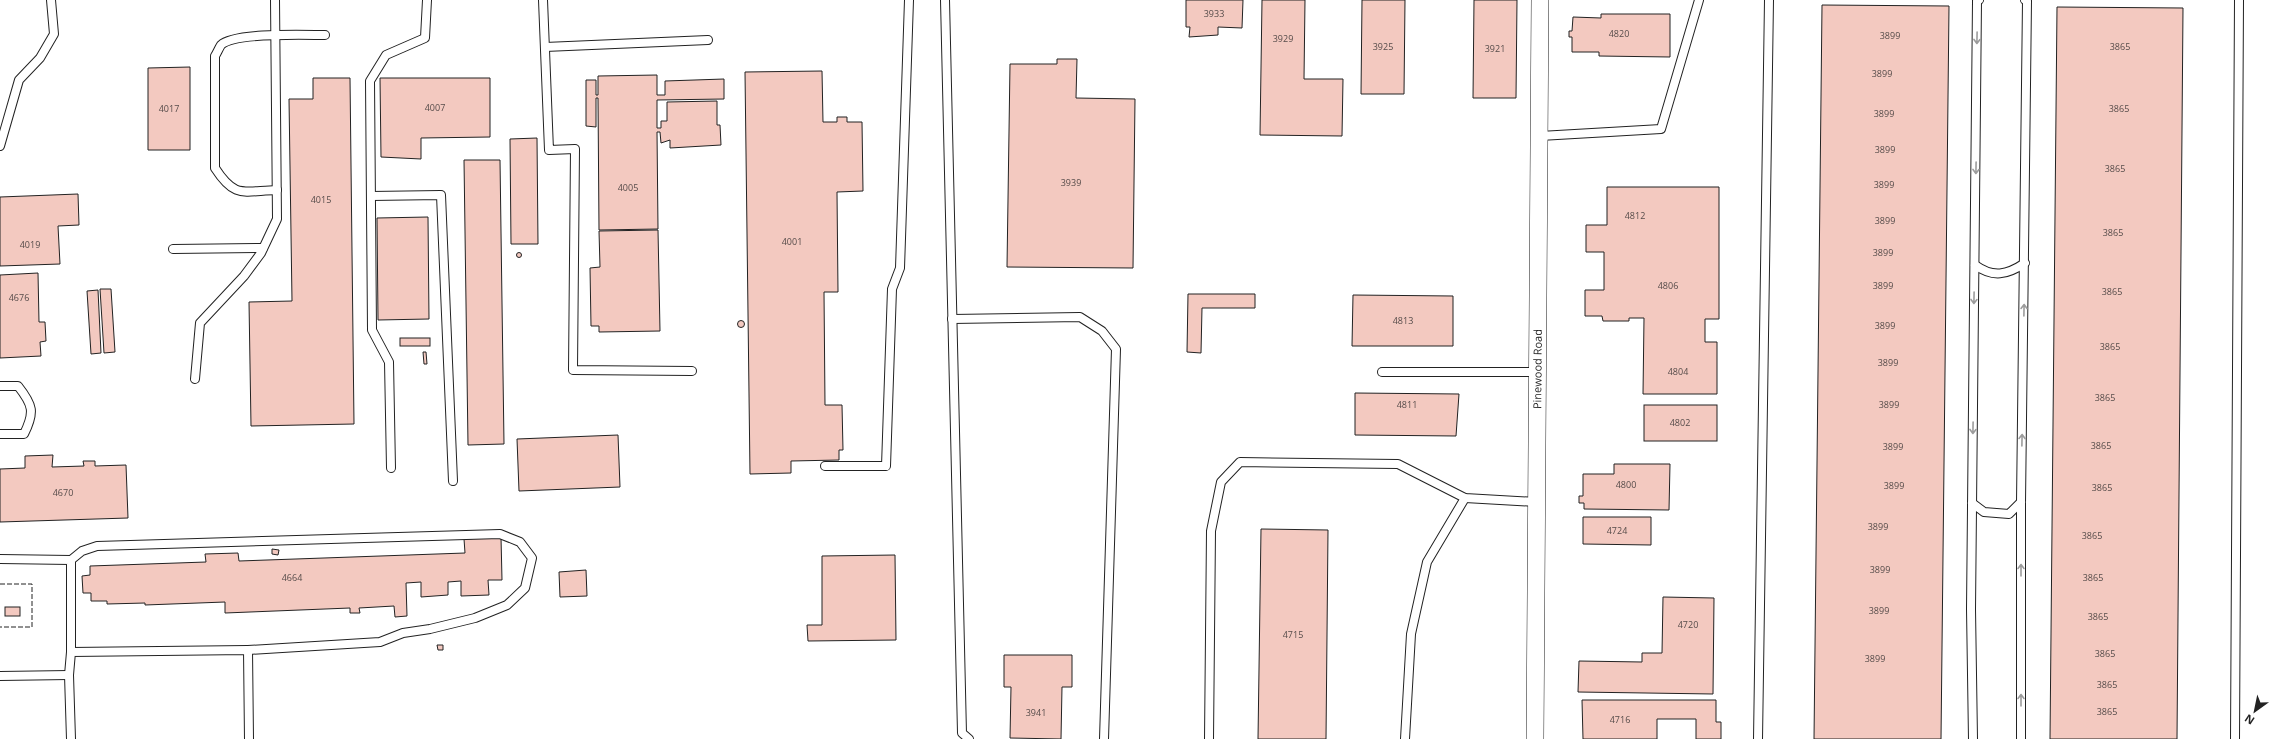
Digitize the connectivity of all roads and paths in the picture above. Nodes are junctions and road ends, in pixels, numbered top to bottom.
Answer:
1 (51, 0) edge
2 (276, 0) edge
3 (427, 0) edge
4 (543, 0) edge
5 (909, 0) edge
6 (944, 0) edge
7 (1540, 0) edge
8 (1699, 0) edge
9 (1769, 0) edge
10 (1979, 0) edge
11 (2025, 0) edge
12 (2239, 0) edge
13 (276, 35) junction
14 (325, 35) dead end
15 (708, 40) dead end
16 (545, 48) junction
17 (1540, 136) junction
18 (0, 146) edge
19 (277, 190) junction
20 (371, 196) junction
21 (263, 248) junction
22 (173, 249) dead end
23 (2025, 263) junction
24 (1975, 265) junction
25 (952, 319) junction
26 (692, 371) dead end
27 (1382, 372) dead end
28 (1539, 372) junction
29 (195, 379) dead end
30 (0, 386) edge
31 (0, 434) edge
32 (825, 466) dead end
33 (391, 468) dead end
34 (453, 480) dead end
35 (1465, 498) junction
36 (1537, 502) junction
37 (2021, 502) junction
38 (1972, 503) junction
39 (0, 559) edge
40 (71, 560) junction
41 (248, 650) junction
42 (71, 652) junction
43 (69, 675) junction
44 (0, 676) edge
45 (71, 739) edge
46 (249, 739) edge
47 (969, 739) edge
48 (1104, 739) edge
49 (1209, 739) edge
50 (1405, 739) edge
51 (1535, 739) edge
52 (1758, 739) edge
53 (1973, 739) edge
54 (2021, 739) edge
55 (2235, 739) edge

1 - 18 lane
2 - 13 lane
3 - 20 lane
4 - 16 lane
5 - 32 lane
6 - 25 lane
7 - 17 street, Pinewood Road
8 - 17 lane
9 - 52 lane
10 -> 24 lane
11 - 23 lane
12 - 55 lane
13 - 14 lane
13 - 19 lane
13 - 19 lane
15 - 16 lane
16 - 26 lane
17 - 28 street, Pinewood Road
19 - 21 lane
20 - 33 lane
20 - 34 lane
21 - 22 lane
21 - 29 lane
23 - 24 lane
37 -> 23 lane
24 -> 38 lane
25 - 47 lane
25 - 48 lane
27 - 28 lane
28 - 36 street, Pinewood Road
30 - 31 lane
35 - 36 lane
35 - 49 lane
35 - 50 lane
36 - 51 street, Pinewood Road
37 - 38 lane
54 -> 37 lane
38 - 53 lane
39 - 40 lane
40 - 41 lane
40 - 42 lane
41 - 42 lane
41 - 46 lane
42 - 43 lane
43 - 44 lane
43 - 45 lane

